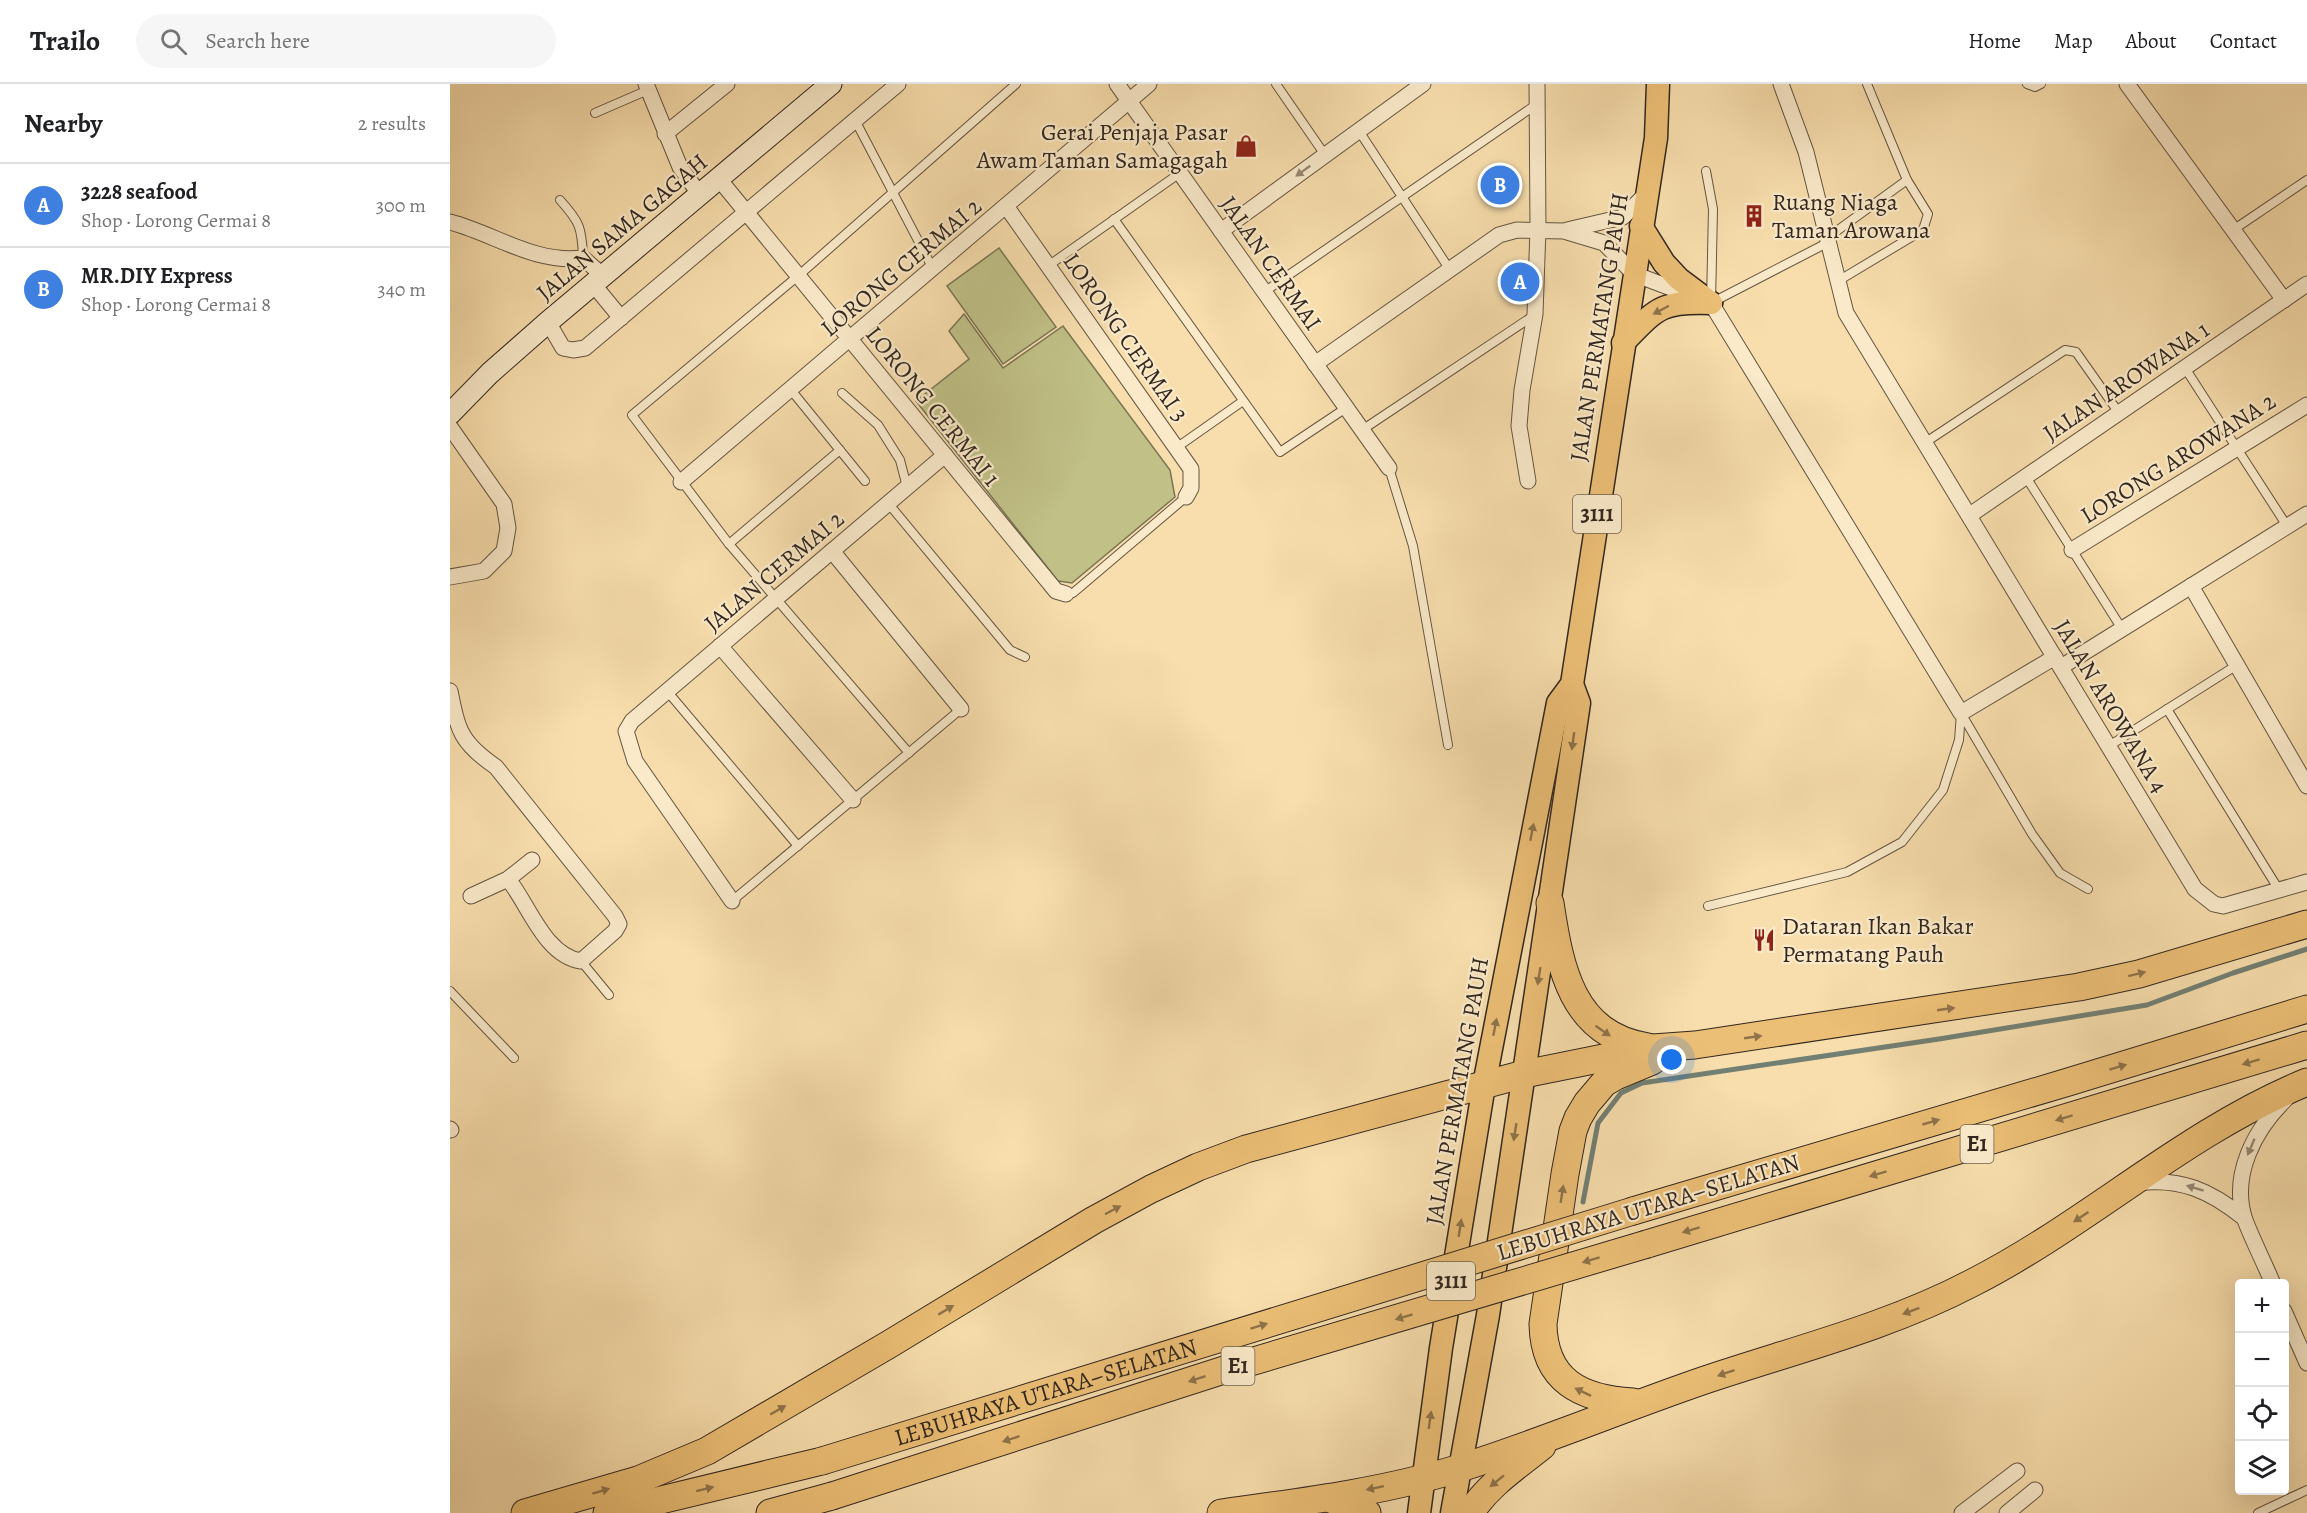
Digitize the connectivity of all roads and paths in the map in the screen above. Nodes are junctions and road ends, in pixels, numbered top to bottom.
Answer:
1 (727, 84) edge
2 (831, 84) edge
3 (898, 84) edge
4 (1016, 84) edge
5 (1117, 84) edge
6 (1149, 84) edge
7 (1275, 84) edge
8 (1537, 84) edge
9 (1658, 84) edge
10 (1781, 84) edge
11 (1867, 84) edge
12 (2027, 84) edge
13 (2041, 84) edge
14 (2127, 84) edge
15 (1419, 85) edge
16 (647, 87) edge
17 (1129, 101) junction
18 (1538, 104) junction
19 (595, 113) dead end
20 (855, 120) junction
21 (1359, 131) junction
22 (665, 134) junction
23 (1325, 155) junction
24 (1706, 171) dead end
25 (1180, 173) junction
26 (719, 178) junction
27 (1907, 180) junction
28 (2307, 180) edge
29 (893, 192) junction
30 (1647, 193) junction
31 (700, 195) junction
32 (1402, 197) junction
33 (560, 200) dead end
34 (1006, 206) junction
35 (746, 212) junction
36 (1114, 219) junction
37 (450, 222) edge
38 (1641, 226) junction
39 (1538, 229) junction
40 (2233, 230) junction
41 (1221, 231) junction
42 (1564, 231) junction
43 (1827, 241) junction
44 (583, 258) junction
45 (1048, 266) junction
46 (933, 269) junction
47 (1450, 270) junction
48 (1634, 274) junction
49 (798, 276) junction
50 (598, 280) junction
51 (1836, 282) junction
52 (2307, 284) edge
53 (1264, 292) junction
54 (2284, 300) junction
55 (1711, 303) junction
56 (1534, 314) junction
57 (621, 318) junction
58 (548, 322) junction
59 (850, 339) junction
60 (1623, 343) junction
61 (1315, 364) junction
62 (2185, 368) junction
63 (791, 390) junction
64 (842, 393) dead end
65 (1243, 401) junction
66 (2307, 405) edge
67 (1346, 408) junction
68 (2119, 413) junction
69 (450, 414) edge
70 (450, 427) edge
71 (1362, 430) junction
72 (1926, 442) junction
73 (1176, 448) junction
74 (2237, 448) junction
75 (840, 450) junction
76 (945, 455) junction
77 (1389, 468) joint
78 (2026, 477) junction
79 (865, 481) dead end
80 (1527, 481) dead end
81 (681, 482) junction
82 (907, 487) junction
83 (1186, 497) joint
84 (888, 503) junction
85 (2307, 514) edge
86 (1970, 515) junction
87 (2288, 526) junction
88 (729, 544) junction
89 (2072, 550) junction
90 (832, 551) junction
91 (450, 577) edge
92 (2191, 586) junction
93 (1066, 594) joint
94 (776, 598) junction
95 (2122, 629) junction
96 (720, 646) junction
97 (1025, 657) dead end
98 (2058, 662) junction
99 (2236, 665) junction
100 (1572, 684) junction
101 (450, 691) edge
102 (667, 691) junction
103 (961, 709) joint
104 (2167, 709) junction
105 (1961, 713) junction
106 (1448, 745) dead end
107 (2109, 746) junction
108 (909, 753) junction
109 (2307, 786) edge
110 (853, 800) junction
111 (798, 846) junction
112 (532, 860) dead end
113 (508, 879) junction
114 (2307, 882) edge
115 (2088, 889) dead end
116 (2279, 890) junction
117 (471, 896) dead end
118 (732, 901) joint
119 (1550, 903) junction
120 (1708, 906) dead end
121 (2307, 924) edge
122 (581, 961) junction
123 (450, 991) edge
124 (609, 995) dead end
125 (2307, 1009) edge
126 (2307, 1045) edge
127 (1695, 1046) junction
128 (1653, 1048) junction
129 (514, 1058) dead end
130 (1524, 1074) junction
131 (2303, 1084) edge
132 (1484, 1085) junction
133 (2130, 1184) junction
134 (2244, 1218) junction
135 (2271, 1279) edge
136 (2289, 1322) edge
137 (2307, 1363) edge
138 (1640, 1402) junction
139 (1560, 1432) junction
140 (1460, 1468) junction
141 (2017, 1471) dead end
142 (1422, 1478) junction
143 (2035, 1490) dead end
144 (2307, 1490) edge
145 (1328, 1498) junction
146 (525, 1513) edge
147 (607, 1513) edge
148 (770, 1513) edge
149 (1221, 1513) edge
150 (1367, 1513) edge
151 (1419, 1513) edge
152 (1452, 1513) edge
153 (1470, 1513) edge
154 (1962, 1513) edge
155 (2007, 1513) edge
156 (2258, 1513) edge

1 - 22 street, JALAN SAMA GAGAH
2 - 26 street, JALAN SAMA GAGAH
3 - 20 street
4 - 29 lane
5 - 17 street, JALAN CERMAI
6 - 17 street, LORONG CERMAI 2
7 - 23 lane
8 - 18 street
9 - 30 main road, JALAN PERMATANG PAUH / 3111
10 - 43 street
11 - 27 lane
12 - 13 lane
14 - 40 street
15 - 21 street
16 - 19 lane
16 - 22 street
17 - 25 street, JALAN CERMAI
17 - 34 street, LORONG CERMAI 2
18 - 32 lane
18 - 39 street
20 - 29 lane
20 - 35 street
21 - 23 street
21 - 32 lane
22 - 31 street
23 -> 41 street
24 - 55 lane
25 - 36 lane
25 - 41 street, JALAN CERMAI
26 - 31 street, JALAN SAMA GAGAH
26 - 35 street, LORONG CERMAI 1
27 - 43 lane
27 - 51 lane
28 - 40 lane
29 - 46 lane
29 - 49 lane
30 - 38 main road, JALAN PERMATANG PAUH / 3111
30 - 42 street
31 - 50 street, JALAN SAMA GAGAH
32 - 47 lane
32 - 53 lane
33 - 44 lane
34 - 45 street, LORONG CERMAI 3
34 - 46 street, LORONG CERMAI 2
35 - 49 street, LORONG CERMAI 1
35 - 57 street
36 - 45 lane
36 - 65 lane
37 - 44 street
38 - 48 main road, JALAN PERMATANG PAUH / 3111
38 - 55 main road
39 - 42 street
39 - 47 street
39 - 56 street
40 - 54 street
41 - 53 street, JALAN CERMAI
42 - 48 street
43 - 51 street
43 - 55 lane
44 - 50 street
45 - 73 street, LORONG CERMAI 3
46 - 59 street, LORONG CERMAI 2
47 - 61 street
48 - 55 street
48 - 60 main road, JALAN PERMATANG PAUH / 3111
49 - 59 street, LORONG CERMAI 1
49 - 81 lane
50 - 57 street
50 - 58 street, JALAN SAMA GAGAH
51 - 72 street
52 - 54 street, JALAN AROWANA 1
53 - 61 street, JALAN CERMAI
54 - 62 street, JALAN AROWANA 1
55 -> 60 main road
55 - 105 street
56 - 71 lane
56 - 80 street
57 - 58 street
58 - 69 street, JALAN SAMA GAGAH
59 - 63 street, LORONG CERMAI 2
59 - 76 street, LORONG CERMAI 1
60 - 100 main road, JALAN PERMATANG PAUH / 3111
61 - 67 street, JALAN CERMAI
62 - 68 street, JALAN AROWANA 1
62 - 74 lane
63 - 75 lane
63 - 81 street, LORONG CERMAI 2
64 - 82 lane
65 - 67 lane
65 - 73 lane
66 - 74 street, LORONG AROWANA 2
67 - 71 street, JALAN CERMAI
68 - 72 lane
68 - 78 street, JALAN AROWANA 1
70 - 91 street
71 - 77 street, JALAN CERMAI
72 - 86 street, JALAN AROWANA 4
73 - 83 street, LORONG CERMAI 3
74 - 87 lane
74 - 89 street, LORONG AROWANA 2
75 - 79 lane
75 - 88 lane
76 - 82 street, JALAN CERMAI 2
76 - 93 street, LORONG CERMAI 1
77 - 106 lane
78 - 86 street, JALAN AROWANA 1
78 - 89 lane
81 - 88 lane
82 - 84 street, JALAN CERMAI 2
83 - 93 lane
84 - 90 street, JALAN CERMAI 2
84 - 97 lane
85 - 87 street
86 - 98 street, JALAN AROWANA 4
87 - 92 street
88 - 94 lane
89 - 95 lane
90 - 94 street, JALAN CERMAI 2
90 - 103 street
92 - 95 street
92 - 99 street
94 - 96 street, JALAN CERMAI 2
94 - 108 lane
95 - 98 street
96 - 102 street, JALAN CERMAI 2
96 - 110 street
98 - 105 street
98 - 107 street, JALAN AROWANA 4
99 - 104 lane
99 - 109 street
100 -> 119 main road, JALAN PERMATANG PAUH / 3111
132 -> 100 main road, JALAN PERMATANG PAUH / 3111
101 - 122 street
102 - 111 lane
102 - 118 street, JALAN CERMAI 2
103 - 108 lane
104 - 107 lane
104 - 116 lane
105 - 115 lane
105 - 120 lane
107 - 116 street, JALAN AROWANA 4
108 - 110 lane
110 - 111 lane
111 - 118 lane
112 - 113 street
113 - 117 street
113 - 122 street
114 - 116 street, JALAN AROWANA 4
119 -> 128 highway
119 -> 130 main road, JALAN PERMATANG PAUH / 3111
127 -> 121 highway
122 - 124 lane
123 - 129 lane
147 -> 125 highway, LEBUHRAYA UTARA–SELATAN / E1, bridge
126 -> 148 highway, LEBUHRAYA UTARA–SELATAN / E1, bridge
127 - 128 highway
138 -> 127 highway
128 - 130 highway
130 - 132 highway
130 -> 140 main road, JALAN PERMATANG PAUH / 3111
131 - 133 highway
131 -> 134 street
142 -> 132 main road, JALAN PERMATANG PAUH / 3111
146 -> 132 highway
134 -> 133 street
133 -> 138 highway
134 - 135 street
136 - 137 street
138 - 139 highway
139 - 140 highway
139 -> 153 highway
140 - 142 highway
140 - 152 main road, JALAN PERMATANG PAUH / 3111
141 - 154 street
142 -> 145 highway
142 - 151 main road, JALAN PERMATANG PAUH / 3111
143 - 155 street
144 - 156 lane
145 - 149 highway
145 - 150 highway

